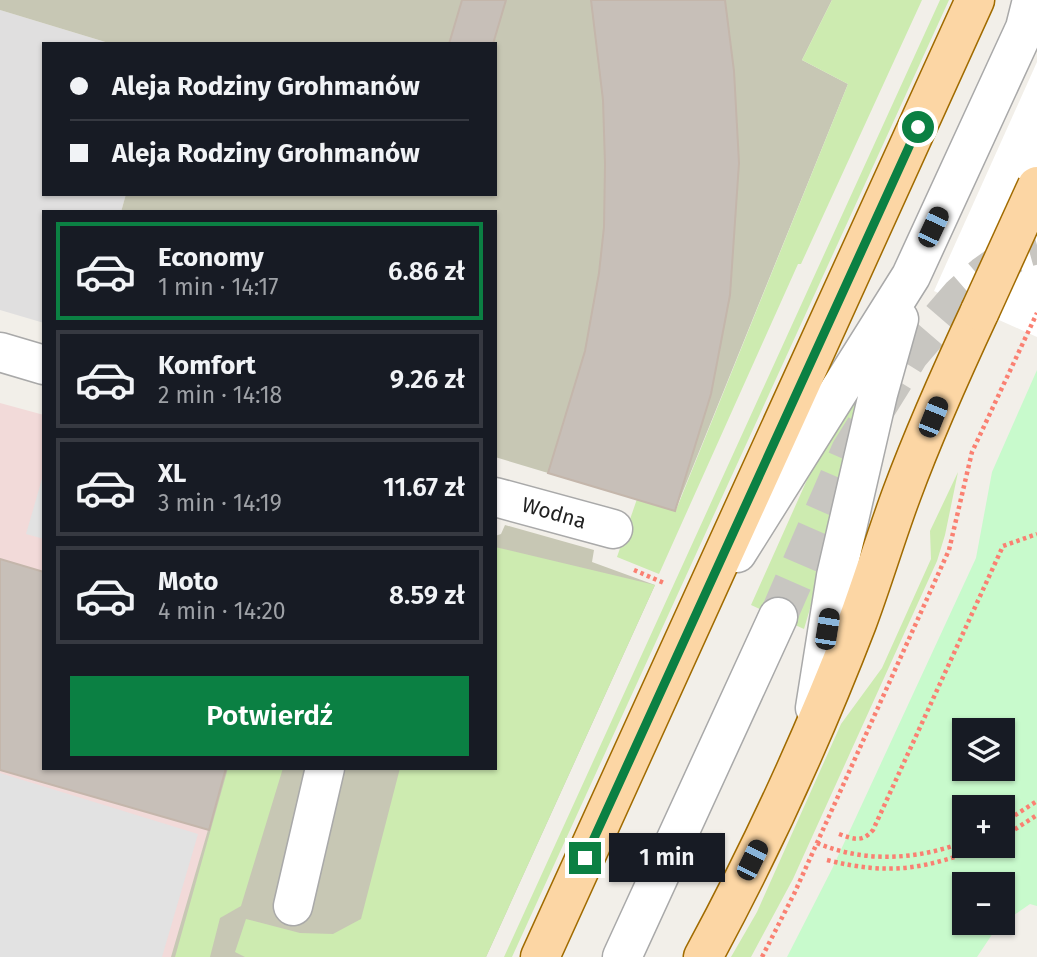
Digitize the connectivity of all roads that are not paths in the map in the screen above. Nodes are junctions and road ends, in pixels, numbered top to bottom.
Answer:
1 (975, 0) edge
2 (1031, 14) edge
3 (1037, 186) edge
4 (911, 276) junction
5 (0, 352) edge
6 (42, 364) edge
7 (497, 498) edge
8 (613, 530) dead end
9 (778, 617) tunnel mouth
10 (686, 635) junction
11 (811, 735) junction
12 (325, 770) edge
13 (293, 906) dead end
14 (540, 957) edge
15 (622, 957) edge
16 (703, 957) edge

1 - 10 main road
2 - 4 street
3 - 11 main road, bridge
4 - 10 street
4 - 11 street
5 - 6 street
7 - 8 street, Wodna
9 - 15 street
10 - 14 main road
11 - 16 main road
12 - 13 street

